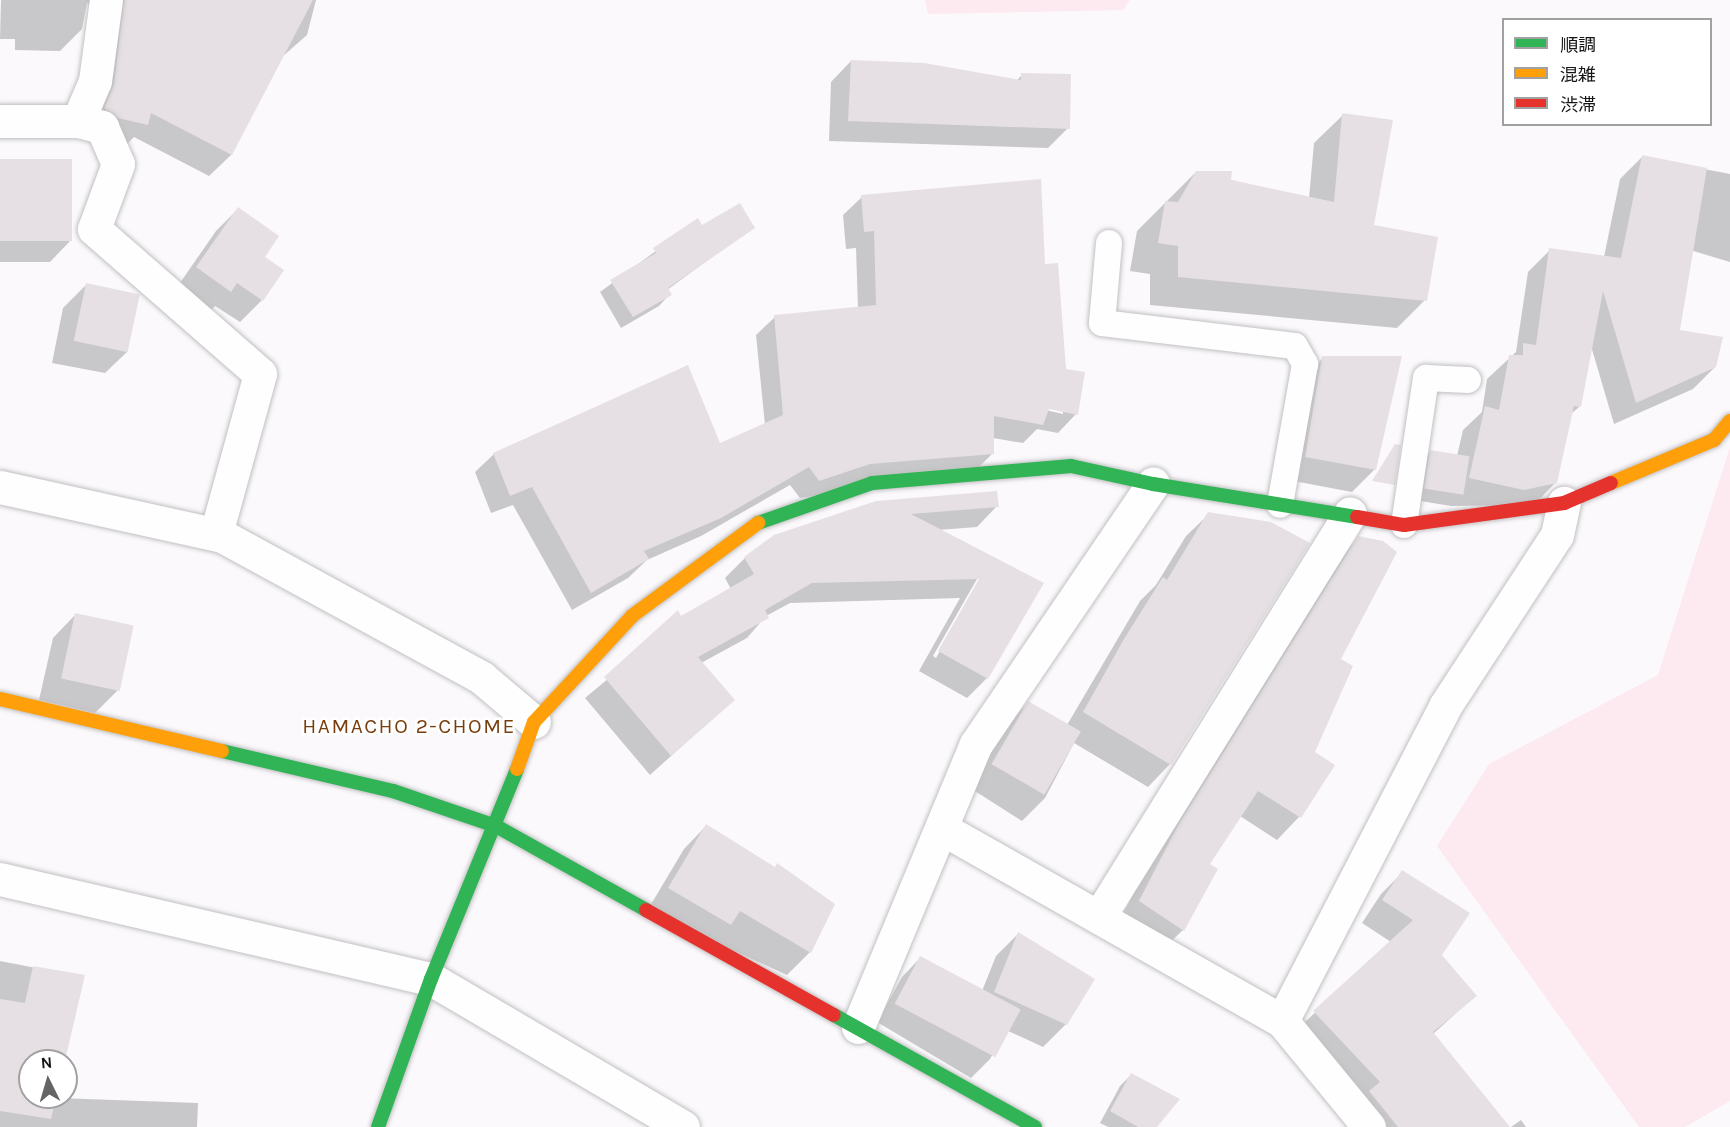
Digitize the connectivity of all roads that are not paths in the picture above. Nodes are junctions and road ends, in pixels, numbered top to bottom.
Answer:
1 (106, 0) edge
2 (0, 121) edge
3 (78, 121) junction
4 (1109, 243) dead end
5 (1468, 381) dead end
6 (1730, 421) edge
7 (1153, 484) junction
8 (0, 487) edge
9 (1564, 504) junction
10 (1280, 505) junction
11 (1350, 514) junction
12 (1404, 525) junction
13 (216, 534) junction
14 (0, 699) edge
15 (534, 722) junction
16 (496, 826) junction
17 (941, 828) junction
18 (0, 879) edge
19 (1100, 915) junction
20 (431, 979) junction
21 (1282, 1021) junction
22 (858, 1028) junction
23 (378, 1127) edge
24 (683, 1127) edge
25 (1035, 1127) edge
26 (1369, 1127) edge

1 - 3 street
2 - 3 street
3 - 13 street
4 - 10 lane
5 - 12 lane
6 - 9 street
7 - 10 street
7 - 15 street
7 - 17 street
8 - 13 street
9 - 12 street
9 - 21 street
10 - 11 street
11 - 12 street
11 - 19 street
13 - 15 street
14 - 16 street
15 - 16 street
16 - 20 street
16 - 22 street
17 - 19 street
17 - 22 street
18 - 20 street
19 - 21 street
20 - 23 street
20 - 24 street
21 - 26 street
22 - 25 street

